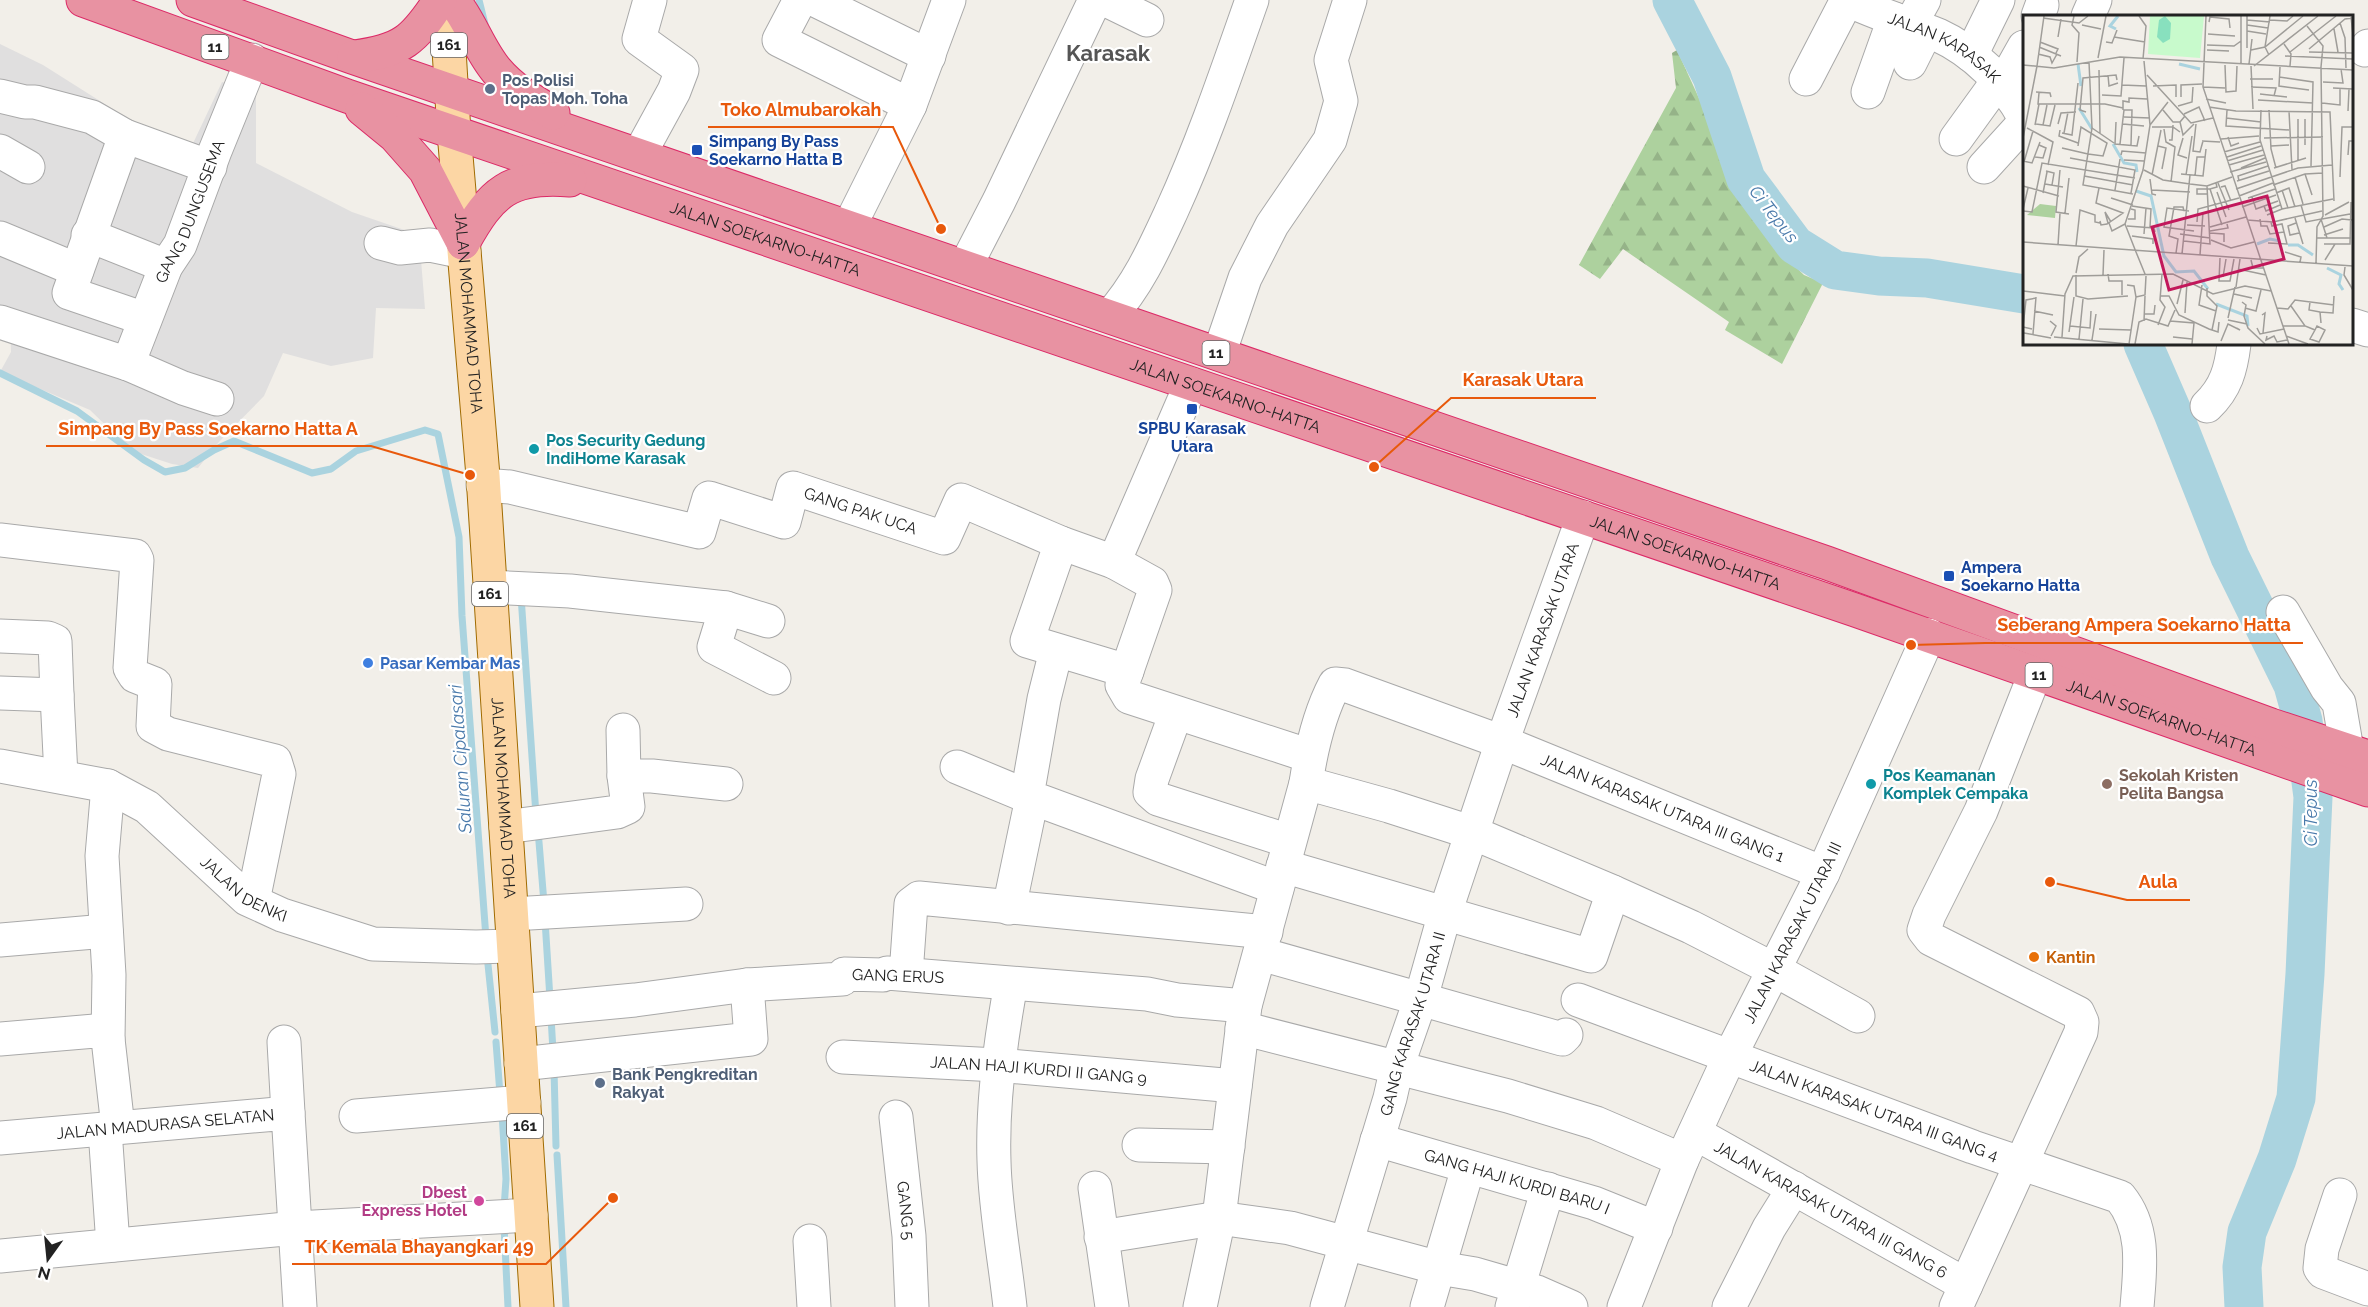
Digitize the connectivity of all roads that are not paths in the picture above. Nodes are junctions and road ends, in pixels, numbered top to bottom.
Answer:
1 (83, 0) edge
2 (194, 0) edge
3 (440, 0) edge
4 (446, 0) edge
5 (453, 0) edge
6 (650, 0) edge
7 (800, 0) edge
8 (815, 0) edge
9 (949, 0) edge
10 (1095, 0) edge
11 (1106, 0) edge
12 (1252, 0) edge
13 (1350, 0) edge
14 (1998, 0) edge
15 (2095, 0) edge
16 (1854, 1) edge
17 (2088, 15) edge
18 (1913, 19) edge
19 (1147, 20) dead end
20 (2023, 49) edge
21 (1971, 55) junction
22 (929, 56) junction
23 (352, 57) junction
24 (252, 60) junction
25 (1910, 63) dead end
26 (1806, 79) dead end
27 (2000, 84) junction
28 (452, 90) junction
29 (1868, 93) dead end
30 (0, 96) edge
31 (347, 96) junction
32 (910, 105) junction
33 (2023, 114) edge
34 (2023, 125) edge
35 (454, 132) junction
36 (125, 136) junction
37 (1956, 139) dead end
38 (605, 144) junction
39 (0, 152) edge
40 (639, 154) junction
41 (28, 167) dead end
42 (210, 167) junction
43 (1984, 167) dead end
44 (599, 182) junction
45 (849, 226) junction
46 (88, 236) junction
47 (0, 238) edge
48 (381, 243) dead end
49 (464, 248) junction
50 (166, 266) junction
51 (965, 267) junction
52 (76, 270) junction
53 (1110, 316) junction
54 (145, 320) junction
55 (2353, 325) edge
56 (3, 328) edge
57 (2368, 330) edge
58 (2234, 345) edge
59 (1219, 354) junction
60 (128, 364) junction
61 (1191, 384) junction
62 (217, 399) dead end
63 (2207, 406) dead end
64 (483, 485) junction
65 (1583, 517) junction
66 (0, 540) edge
67 (1061, 543) junction
68 (1114, 562) junction
69 (1827, 563) junction
70 (490, 587) junction
71 (1815, 596) junction
72 (726, 608) junction
73 (2283, 612) dead end
74 (768, 621) dead end
75 (1929, 635) junction
76 (0, 636) edge
77 (1056, 651) junction
78 (1127, 671) junction
79 (2035, 674) junction
80 (774, 678) dead end
81 (0, 693) edge
82 (57, 695) junction
83 (1176, 712) junction
84 (623, 730) dead end
85 (2267, 739) junction
86 (1502, 742) junction
87 (2340, 756) edge
88 (0, 766) edge
89 (957, 767) dead end
90 (1308, 770) junction
91 (61, 776) junction
92 (624, 776) junction
93 (726, 784) dead end
94 (108, 786) junction
95 (2368, 790) edge
96 (1029, 797) junction
97 (506, 827) junction
98 (1473, 833) junction
99 (1283, 865) junction
100 (1823, 873) junction
101 (1613, 892) junction
102 (253, 901) junction
103 (686, 904) dead end
104 (1009, 908) junction
105 (1445, 913) junction
106 (106, 931) junction
107 (499, 938) junction
108 (0, 940) edge
109 (1263, 943) junction
110 (1775, 970) junction
111 (906, 974) junction
112 (1011, 984) junction
113 (747, 985) junction
114 (1421, 998) junction
115 (1578, 1000) dead end
116 (518, 1011) junction
117 (1858, 1016) dead end
118 (1243, 1017) junction
119 (1566, 1035) dead end
120 (106, 1036) junction
121 (0, 1039) edge
122 (284, 1042) dead end
123 (843, 1057) dead end
124 (1729, 1058) junction
125 (521, 1064) junction
126 (997, 1065) junction
127 (1397, 1067) junction
128 (1234, 1086) junction
129 (524, 1102) junction
130 (288, 1113) junction
131 (356, 1116) dead end
132 (896, 1117) dead end
133 (112, 1128) junction
134 (0, 1138) edge
135 (1377, 1140) junction
136 (1139, 1145) dead end
137 (1689, 1147) junction
138 (1228, 1148) junction
139 (2020, 1163) junction
140 (1468, 1168) junction
141 (1095, 1188) dead end
142 (1794, 1188) junction
143 (1548, 1190) junction
144 (2340, 1195) dead end
145 (531, 1215) junction
146 (1219, 1218) junction
147 (296, 1228) junction
148 (1656, 1228) junction
149 (1101, 1237) junction
150 (810, 1241) dead end
151 (1346, 1244) junction
152 (113, 1245) junction
153 (0, 1256) edge
154 (1439, 1268) junction
155 (2368, 1289) edge
156 (1961, 1296) edge
157 (1515, 1297) edge
158 (300, 1307) edge
159 (537, 1307) edge
160 (814, 1307) edge
161 (912, 1307) edge
162 (1010, 1307) edge
163 (1112, 1307) edge
164 (1200, 1307) edge
165 (1327, 1307) edge
166 (1427, 1307) edge
167 (1571, 1307) edge
168 (1624, 1307) edge
169 (1729, 1307) edge
170 (2137, 1307) edge

1 - 24 highway, JALAN SOEKARNO-HATTA / 11
2 - 23 highway, JALAN SOEKARNO-HATTA / 11
3 - 23 highway
4 - 28 main road, JALAN MOHAMMAD TOHA / 161
5 - 38 highway
6 - 40 street
7 - 32 street
8 - 22 street
9 - 22 street
10 - 51 street
11 - 19 street
12 - 53 street
13 - 59 street
14 - 21 street
15 - 17 street
16 - 18 street, JALAN KARASAK
16 - 26 street
18 - 21 street, JALAN KARASAK
18 - 25 street
18 - 29 street
20 - 27 street
21 - 27 street, JALAN KARASAK
22 - 32 street
23 - 28 highway, JALAN SOEKARNO-HATTA / 11
24 - 31 highway, JALAN SOEKARNO-HATTA / 11
24 - 42 street, GANG DUNGUSEMA
27 - 33 street, JALAN KARASAK
27 - 37 street
28 - 35 main road, JALAN MOHAMMAD TOHA / 161
28 - 38 highway, JALAN SOEKARNO-HATTA / 11
30 - 36 street
31 - 35 highway, JALAN SOEKARNO-HATTA / 11
31 - 49 highway
32 - 45 street
34 - 43 street
35 - 44 highway, JALAN SOEKARNO-HATTA / 11
35 - 49 main road, JALAN MOHAMMAD TOHA / 161
36 - 42 street
36 - 46 street
38 - 40 highway, JALAN SOEKARNO-HATTA / 11
39 - 41 street
40 - 45 highway, JALAN SOEKARNO-HATTA / 11
42 - 50 street, GANG DUNGUSEMA
44 - 49 highway
44 - 61 highway, JALAN SOEKARNO-HATTA / 11
45 - 51 highway, JALAN SOEKARNO-HATTA / 11
46 - 50 street
46 - 52 street
47 - 52 street
48 - 49 street
49 - 64 main road, JALAN MOHAMMAD TOHA / 161
50 - 54 street, GANG DUNGUSEMA
51 - 53 highway, JALAN SOEKARNO-HATTA / 11
52 - 54 street
53 - 59 highway, JALAN SOEKARNO-HATTA / 11
54 - 60 street, GANG DUNGUSEMA
55 - 57 street
56 - 60 street
58 - 63 street
59 - 69 highway, JALAN SOEKARNO-HATTA / 11
60 - 62 street
61 - 65 highway, JALAN SOEKARNO-HATTA / 11
61 - 68 street
64 - 67 street, GANG PAK UCA
64 - 70 main road, JALAN MOHAMMAD TOHA / 161
65 - 71 highway, JALAN SOEKARNO-HATTA / 11
65 - 86 street, JALAN KARASAK UTARA
66 - 102 street
67 - 68 street
67 - 77 street
68 - 78 street
69 - 71 highway
69 - 85 highway, JALAN SOEKARNO-HATTA / 11
70 - 72 street
70 - 97 main road, JALAN MOHAMMAD TOHA / 161
71 - 75 highway, JALAN SOEKARNO-HATTA / 11
72 - 74 street
72 - 80 street
73 - 87 street
75 - 79 highway, JALAN SOEKARNO-HATTA / 11
75 - 100 street, JALAN KARASAK UTARA III
76 - 82 street
77 - 78 street
77 - 96 street
78 - 83 street
79 - 85 highway, JALAN SOEKARNO-HATTA / 11
79 - 139 street, JALAN KARASAK UTARA III GANG 6
81 - 82 street
82 - 91 street
83 - 90 street
83 - 99 street
84 - 92 street
85 - 87 highway, JALAN SOEKARNO-HATTA / 11
86 - 90 street, JALAN KARASAK UTARA III GANG 1
86 - 98 street, GANG KARASAK UTARA II
86 - 100 street, JALAN KARASAK UTARA III GANG 1
87 - 95 highway, JALAN SOEKARNO-HATTA / 11
88 - 91 street, JALAN DENKI
89 - 96 street
90 - 98 street
90 - 99 street
91 - 94 street, JALAN DENKI
92 - 93 street
92 - 97 street
94 - 102 street, JALAN DENKI
94 - 106 street
96 - 99 street
96 - 104 street
97 - 107 main road, JALAN MOHAMMAD TOHA / 161
98 - 101 street
98 - 105 street, GANG KARASAK UTARA II
99 - 105 street
99 - 109 street
100 - 110 street, JALAN KARASAK UTARA III
101 - 105 street
101 - 110 street
102 - 107 street, JALAN DENKI
103 - 107 street, JALAN DENKI
104 - 109 street
104 - 111 street
105 - 114 street, GANG KARASAK UTARA II
106 - 108 street
106 - 120 street
107 - 116 main road, JALAN MOHAMMAD TOHA / 161
109 - 114 street
109 - 118 street
110 - 117 street
110 - 124 street, JALAN KARASAK UTARA III
111 - 112 street, GANG ERUS
111 - 113 street, GANG ERUS
112 - 118 street, GANG ERUS
112 - 126 street
113 - 116 street, GANG ERUS
113 - 125 street
114 - 119 street
114 - 127 street, GANG KARASAK UTARA II
115 - 124 street, JALAN KARASAK UTARA III GANG 4
116 - 125 main road, JALAN MOHAMMAD TOHA / 161
118 - 127 street, GANG ERUS
118 - 128 street
120 - 121 street
120 - 133 street
122 - 130 street
123 - 126 street, JALAN HAJI KURDI II GANG 9
124 - 137 street, JALAN KARASAK UTARA III
124 - 139 street, JALAN KARASAK UTARA III GANG 4
125 - 129 main road, JALAN MOHAMMAD TOHA / 161
126 - 128 street, JALAN HAJI KURDI II GANG 9
126 - 162 street
127 - 135 street, GANG KARASAK UTARA II
127 - 137 street, JALAN KARASAK UTARA III GANG 6
128 - 138 street
129 - 131 street
129 - 145 main road, JALAN MOHAMMAD TOHA / 161
130 - 133 street, JALAN MADURASA SELATAN
130 - 147 street, JALAN MADURASA SELATAN
132 - 161 street, GANG 5
133 - 134 street, JALAN MADURASA SELATAN
133 - 152 street
135 - 140 street, GANG HAJI KURDI BARU I
135 - 151 street, GANG KARASAK UTARA II
136 - 138 street
137 - 142 street, JALAN KARASAK UTARA III GANG 6
137 - 148 street, JALAN KARASAK UTARA III
138 - 146 street
139 - 156 street, JALAN KARASAK UTARA III GANG 6
139 - 170 street, JALAN KARASAK UTARA III GANG 4
140 - 143 street, GANG HAJI KURDI BARU I
140 - 154 street
141 - 149 street
142 - 156 street, JALAN KARASAK UTARA III GANG 6
142 - 169 street
143 - 148 street, GANG HAJI KURDI BARU I
143 - 157 street
144 - 155 street
145 - 147 street
145 - 159 main road, JALAN MOHAMMAD TOHA / 161
146 - 149 street
146 - 151 street
146 - 164 street
147 - 152 street
147 - 158 street, JALAN MADURASA SELATAN
148 - 168 street, JALAN KARASAK UTARA III
149 - 163 street
150 - 160 street
151 - 154 street
151 - 165 street, GANG KARASAK UTARA II
152 - 153 street
154 - 157 street
154 - 166 street
157 - 167 street

